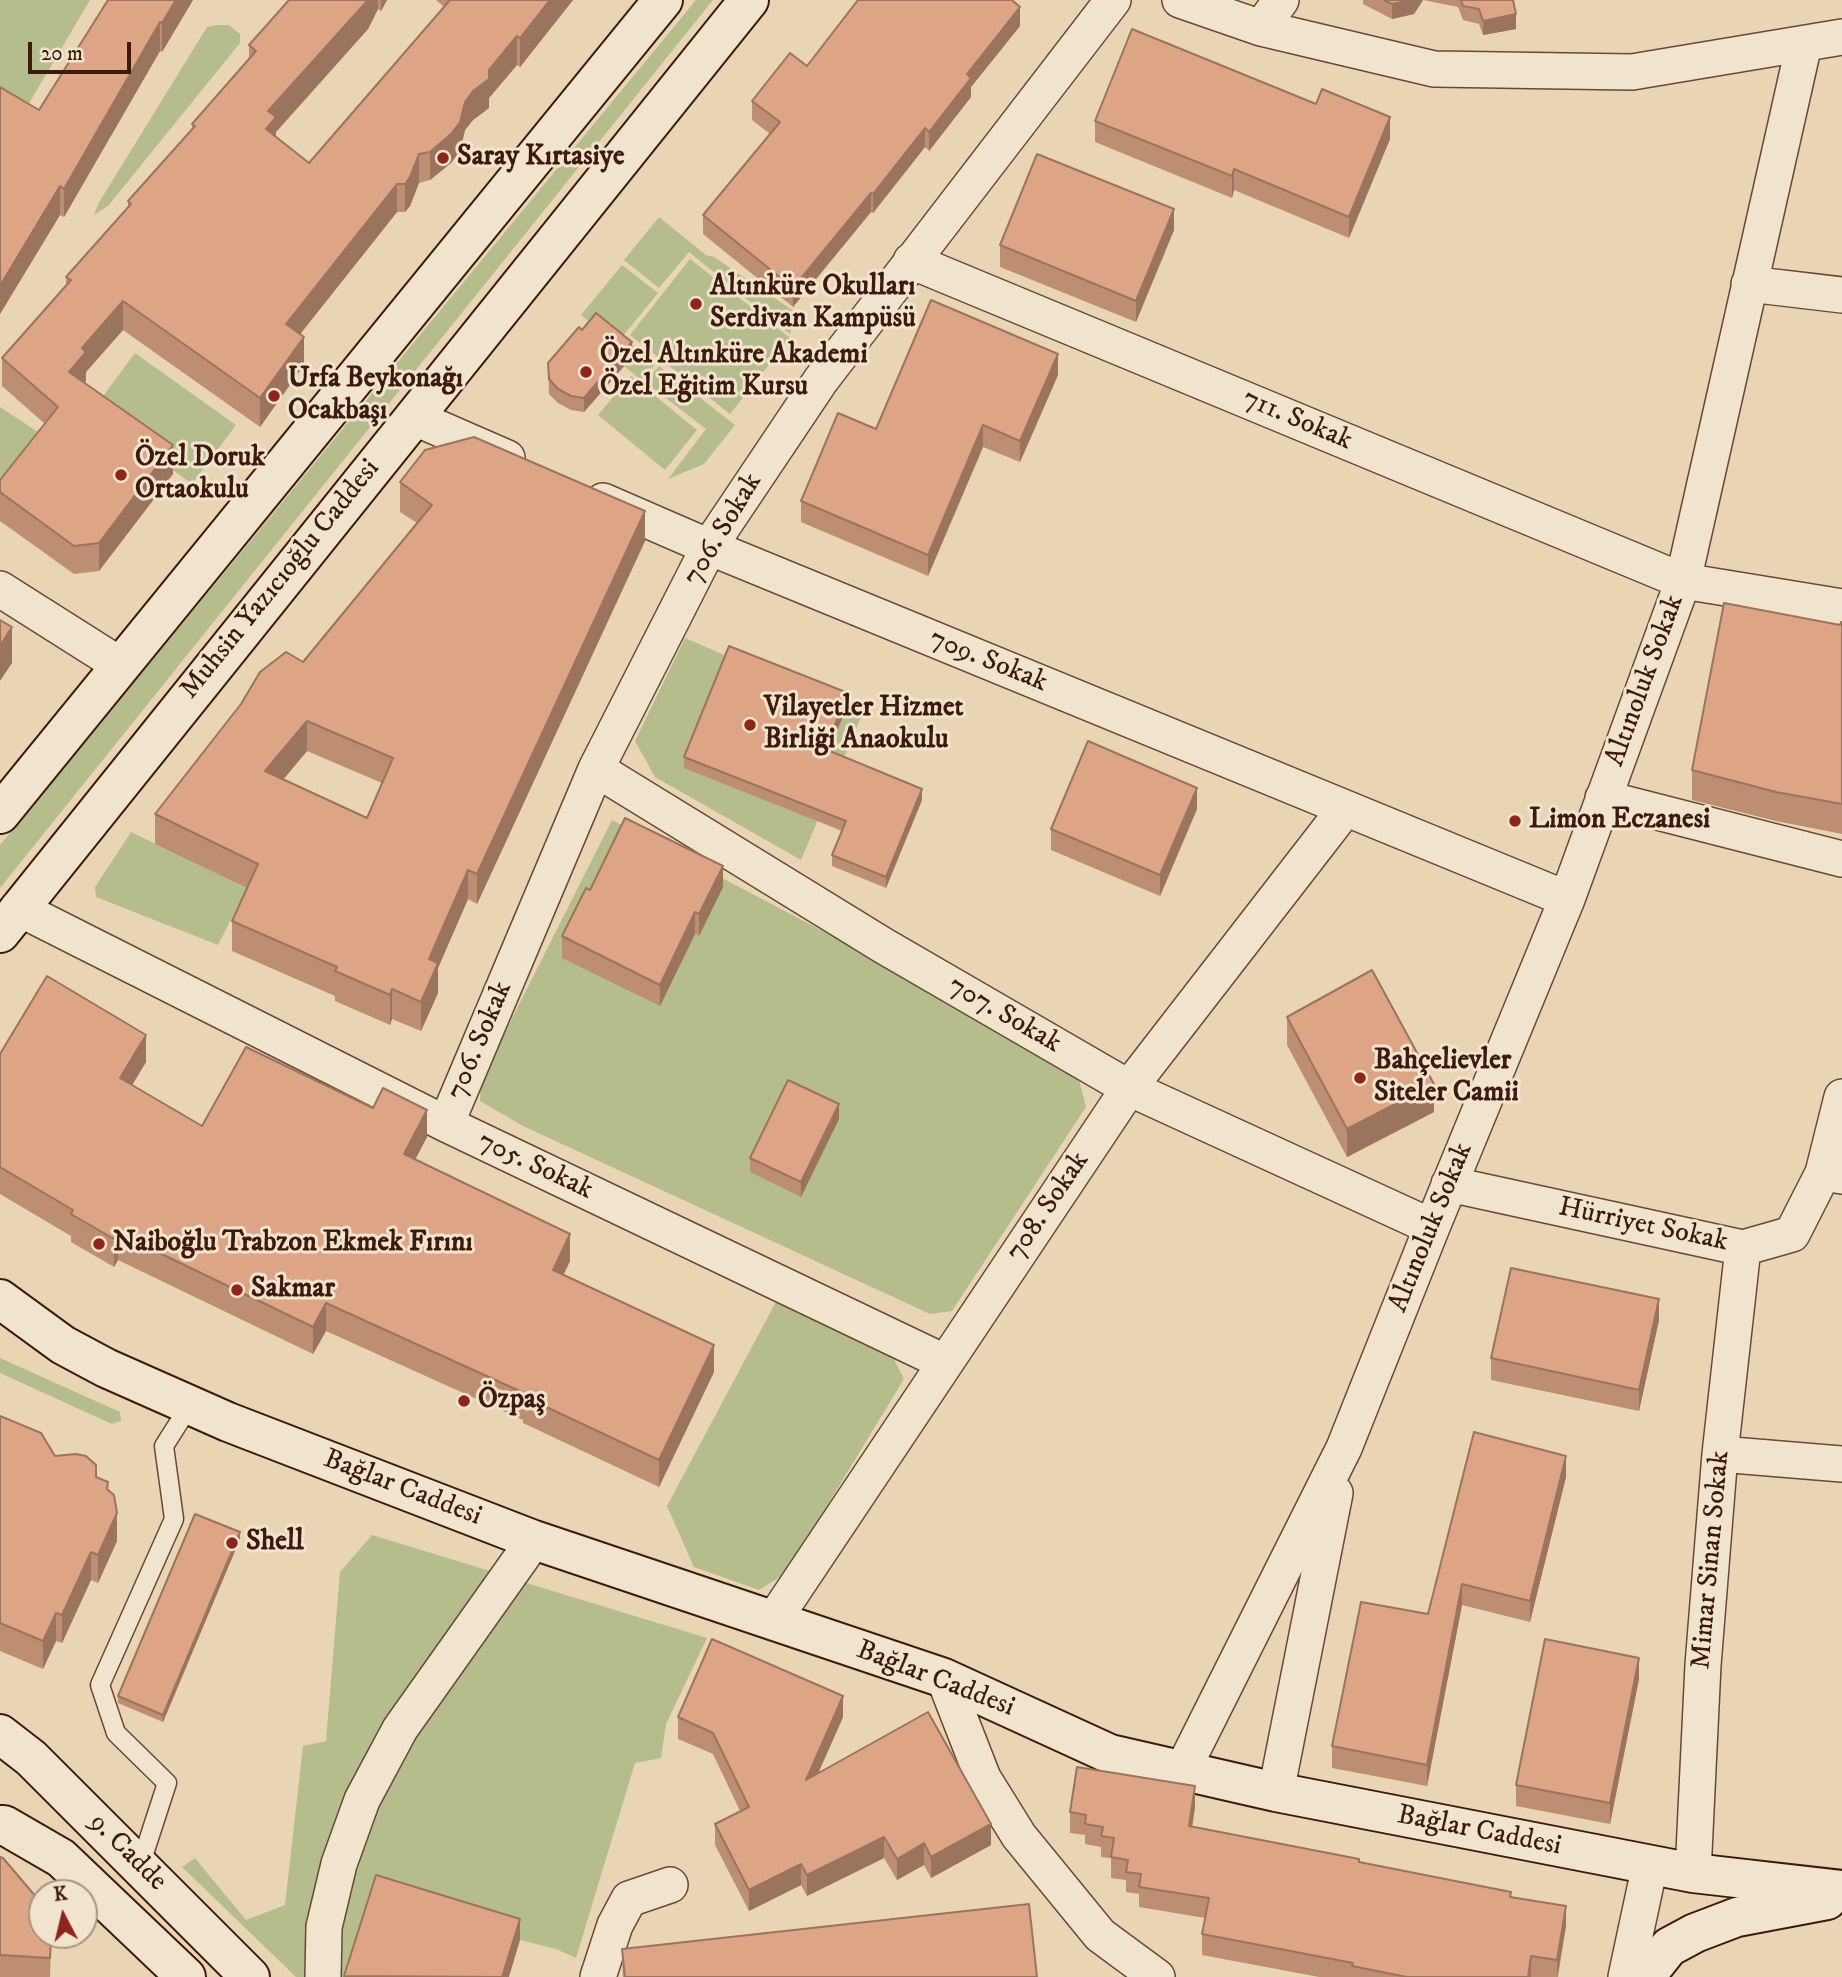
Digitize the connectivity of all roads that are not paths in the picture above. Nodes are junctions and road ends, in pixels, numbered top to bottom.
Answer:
1 (663, 0) edge
2 (749, 0) edge
3 (1113, 0) edge
4 (1180, 0) edge
5 (1281, 0) edge
6 (1261, 29) junction
7 (1842, 37) edge
8 (1804, 44) junction
9 (911, 261) junction
10 (1749, 285) junction
11 (1842, 295) edge
12 (413, 417) junction
13 (536, 471) edge
14 (573, 487) edge
15 (709, 547) junction
16 (1683, 581) junction
17 (0, 589) edge
18 (1842, 607) edge
19 (120, 665) junction
20 (596, 769) junction
21 (1603, 799) junction
22 (1345, 809) junction
23 (0, 814) edge
24 (1842, 859) edge
25 (1567, 899) junction
26 (9, 920) edge
27 (1129, 1088) junction
28 (1842, 1097) edge
29 (446, 1124) junction
30 (1833, 1175) edge
31 (1449, 1184) junction
32 (1432, 1227) junction
33 (1744, 1248) junction
34 (0, 1299) edge
35 (0, 1325) edge
36 (63, 1345) junction
37 (944, 1362) junction
38 (190, 1405) junction
39 (1344, 1448) junction
40 (1720, 1454) junction
41 (1842, 1464) edge
42 (534, 1540) junction
43 (773, 1621) junction
44 (944, 1678) junction
45 (0, 1734) edge
46 (1182, 1771) junction
47 (1276, 1793) junction
48 (0, 1825) edge
49 (1650, 1865) junction
50 (140, 1866) junction
51 (1693, 1873) junction
52 (670, 1885) dead end
53 (1842, 1890) edge
54 (1842, 1896) edge
55 (169, 1968) edge
56 (250, 1977) edge
57 (323, 1977) edge
58 (598, 1977) edge
59 (1157, 1977) edge
60 (1626, 1977) edge
61 (1645, 1977) edge

1 - 19 main road
2 - 12 main road, Muhsin Yazıcıoğlu Caddesi
3 - 9 street, 706. Sokak
4 - 6 street
5 - 6 street
6 - 8 street
7 - 8 street
8 - 10 street, Altınoluk Sokak
9 - 15 street, 706. Sokak
9 - 16 street, 711. Sokak
10 - 11 street
10 - 16 street, Altınoluk Sokak
12 - 13 street
12 - 26 main road, Muhsin Yazıcıoğlu Caddesi
14 - 15 street, 709. Sokak
15 - 20 street, 706. Sokak
15 - 22 street, 709. Sokak
16 - 18 street, 711. Sokak
16 - 21 street, Altınoluk Sokak
17 - 19 street
19 - 23 main road
20 - 27 street, 707. Sokak
20 - 29 street, 706. Sokak
21 - 24 street
21 - 25 street, Altınoluk Sokak
22 - 25 street, 709. Sokak
22 - 27 street, 708. Sokak
25 - 31 street, Altınoluk Sokak
26 - 29 street, 705. Sokak
27 - 32 street, 707. Sokak
27 - 37 street, 708. Sokak
28 - 30 street, Hürriyet Sokak
29 - 37 street, 705. Sokak
30 - 33 street, Hürriyet Sokak
31 - 32 street, Altınoluk Sokak
31 - 33 street, Hürriyet Sokak
32 - 39 street, Altınoluk Sokak
33 - 40 street, Mimar Sinan Sokak
34 - 36 main road
35 - 36 main road
36 - 38 main road, Bağlar Caddesi
37 - 43 street, 708. Sokak
38 - 42 main road, Bağlar Caddesi
38 - 50 lane
39 - 46 street, Altınoluk Sokak
39 - 47 street, Altınoluk Sokak
40 - 41 street
40 - 51 street, Mimar Sinan Sokak
42 - 43 main road, Bağlar Caddesi
42 - 57 street
43 - 44 main road, Bağlar Caddesi
44 - 46 main road, Bağlar Caddesi
44 - 59 street
45 - 50 main road, 9. Cadde
46 - 47 main road, Bağlar Caddesi
47 - 49 main road, Bağlar Caddesi
48 - 55 main road, 9. Cadde
49 - 51 main road, Bağlar Caddesi
49 - 60 street
50 - 56 main road, 9. Cadde
51 - 53 main road, Bağlar Caddesi
52 - 58 street
54 - 61 main road

